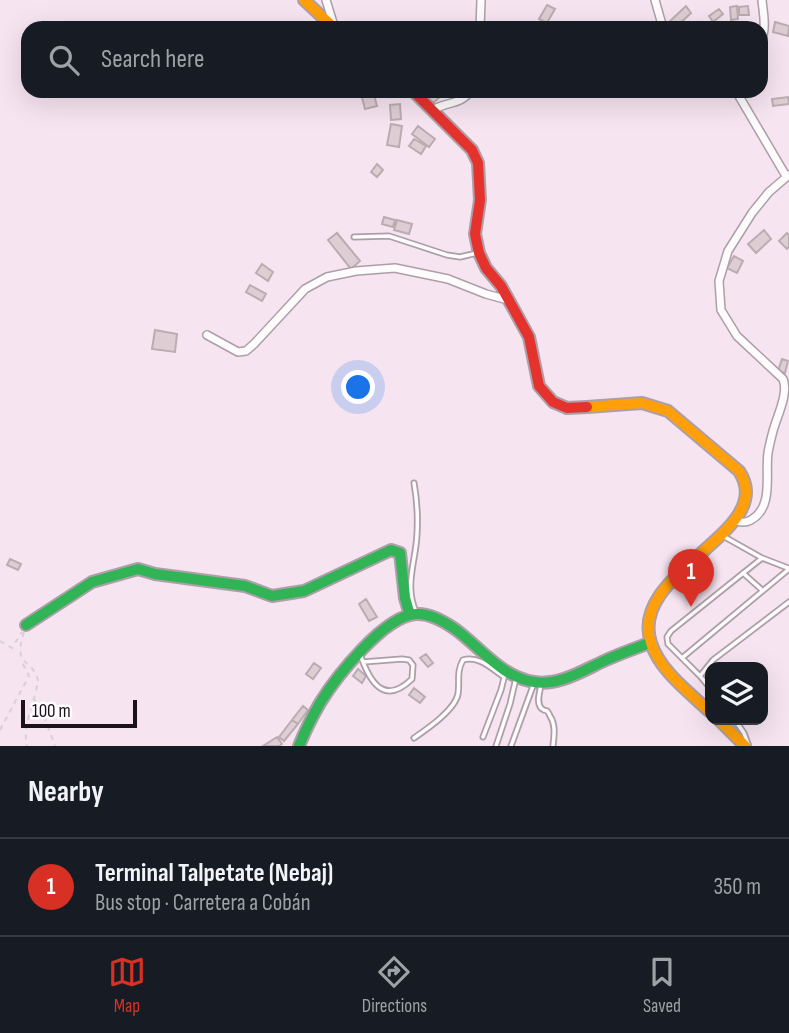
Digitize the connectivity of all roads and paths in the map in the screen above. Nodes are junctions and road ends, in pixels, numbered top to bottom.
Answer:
1 (304, 0) edge
2 (326, 0) edge
3 (481, 0) edge
4 (655, 0) edge
5 (762, 0) edge
6 (326, 21) edge
7 (332, 21) edge
8 (480, 21) edge
9 (661, 21) edge
10 (763, 21) edge
11 (420, 98) edge
12 (464, 98) edge
13 (740, 98) edge
14 (433, 110) junction
15 (788, 176) edge
16 (354, 237) dead end
17 (478, 253) junction
18 (509, 300) junction
19 (207, 335) dead end
20 (788, 384) edge
21 (414, 483) dead end
22 (735, 520) junction
23 (721, 535) junction
24 (762, 558) junction
25 (789, 568) edge
26 (743, 573) junction
27 (762, 591) junction
28 (789, 602) edge
29 (414, 614) junction
30 (26, 625) junction
31 (0, 640) edge
32 (649, 643) junction
33 (361, 657) junction
34 (21, 658) junction
35 (682, 658) junction
36 (505, 673) junction
37 (516, 676) junction
38 (700, 676) junction
39 (538, 682) junction
40 (705, 682) edge
41 (33, 699) junction
42 (705, 707) edge
43 (724, 725) edge
44 (739, 725) edge
45 (0, 730) edge
46 (483, 737) dead end
47 (414, 738) dead end
48 (27, 746) edge
49 (55, 746) edge
50 (299, 746) edge
51 (496, 746) edge
52 (511, 746) edge
53 (553, 746) edge
54 (747, 746) edge

1 - 6 street
2 - 7 street
3 - 8 street
4 - 9 street
5 - 10 street
11 - 14 street
12 - 14 street
13 - 15 street
14 - 17 street
15 - 20 street
16 - 17 lane
17 - 18 street
18 - 19 street
18 - 22 street
20 - 22 street
21 - 29 lane
22 - 23 street
23 - 24 lane
23 - 32 street
24 - 25 lane
24 - 26 lane
25 - 27 lane
26 - 27 lane
26 - 35 lane
27 - 35 lane
28 - 38 lane
29 - 30 street
29 - 33 street
29 - 36 street
30 - 31 path
30 - 34 path
32 - 39 street
32 - 42 street
33 - 33 lane
33 - 50 street
34 - 41 path
34 - 45 path
35 - 38 lane
36 - 37 street
36 - 46 lane
36 - 47 lane
37 - 39 street
37 - 51 lane
38 - 40 lane
39 - 52 lane
39 - 53 lane
41 - 48 path
41 - 49 path
43 - 54 street
44 - 54 lane

